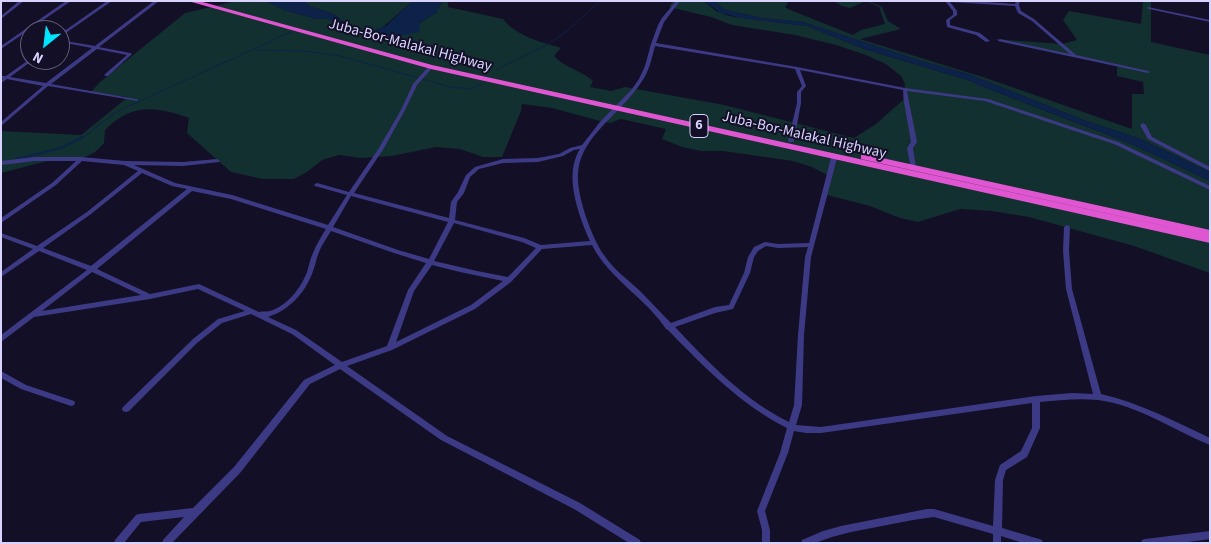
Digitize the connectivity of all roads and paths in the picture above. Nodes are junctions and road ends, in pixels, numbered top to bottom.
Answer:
1 (22, 1) edge
2 (69, 1) edge
3 (110, 1) edge
4 (157, 1) edge
5 (191, 1) edge
6 (211, 1) edge
7 (678, 1) edge
8 (948, 1) edge
9 (1017, 3) edge
10 (1149, 8) dead end
11 (11, 9) junction
12 (1, 12) edge
13 (1, 18) edge
14 (44, 20) edge
15 (1210, 21) edge
16 (70, 29) edge
17 (20, 37) edge
18 (1000, 40) dead end
19 (988, 41) dead end
20 (70, 43) edge
21 (653, 44) junction
22 (1, 48) edge
23 (97, 48) junction
24 (1076, 57) junction
25 (20, 67) edge
26 (431, 68) junction
27 (797, 68) junction
28 (1148, 72) dead end
29 (106, 75) dead end
30 (4, 78) edge
31 (1, 82) edge
32 (48, 84) junction
33 (905, 89) junction
34 (136, 100) dead end
35 (620, 105) junction
36 (1, 125) edge
37 (1143, 125) dead end
38 (792, 141) junction
39 (585, 146) junction
40 (834, 158) junction
41 (80, 159) junction
42 (217, 162) dead end
43 (1, 163) edge
44 (125, 163) junction
45 (913, 168) junction
46 (1210, 169) edge
47 (141, 171) junction
48 (317, 185) dead end
49 (192, 188) junction
50 (1210, 188) edge
51 (350, 194) junction
52 (1, 221) edge
53 (452, 221) junction
54 (1067, 227) dead end
55 (329, 228) junction
56 (1210, 233) edge
57 (1, 236) edge
58 (1210, 240) edge
59 (812, 245) junction
60 (540, 247) junction
61 (37, 250) junction
62 (431, 261) junction
63 (92, 269) junction
64 (1, 275) edge
65 (508, 280) junction
66 (150, 296) junction
67 (250, 312) junction
68 (32, 315) junction
69 (668, 327) junction
70 (1, 339) edge
71 (390, 348) junction
72 (341, 365) junction
73 (1, 374) edge
74 (1098, 396) junction
75 (1036, 398) junction
76 (71, 403) dead end
77 (126, 409) dead end
78 (792, 427) junction
79 (1210, 442) edge
80 (195, 512) junction
81 (998, 530) junction
82 (1210, 535) edge
83 (118, 543) edge
84 (166, 543) edge
85 (637, 543) edge
86 (766, 543) edge
87 (805, 543) edge
88 (997, 543) edge
89 (1039, 543) edge
90 (1145, 543) edge

1 - 11 street
2 - 14 street
3 - 16 street
4 - 23 street
5 - 26 highway, Juba-Bor-Malakal Highway / 6
6 - 35 highway, Juba-Bor-Malakal Highway / 6
7 - 21 street
8 - 9 street
8 - 19 street
9 - 24 street
10 - 15 street
11 - 12 street
11 - 13 street
17 - 22 street
18 - 24 street
20 - 23 street
21 - 27 street
21 - 35 street
23 - 29 street
23 - 32 street
24 - 28 street
25 - 30 street
26 - 35 highway, Juba-Bor-Malakal Highway / 6
26 - 51 street
27 - 33 street
27 - 38 street
30 - 31 street
30 - 32 street
32 - 34 street
32 - 36 street
33 - 45 street
33 - 50 street
35 - 38 highway, Juba-Bor-Malakal Highway / 6
35 - 39 street
35 - 40 highway, Juba-Bor-Malakal Highway / 6
37 - 46 street
38 - 45 highway, Juba-Bor-Malakal Highway / 6
39 - 53 street
39 - 69 street
40 - 58 highway, Juba-Bor-Malakal Highway / 6
40 - 59 street
41 - 43 street
41 - 44 street
41 - 52 street
42 - 44 street
44 - 47 street
45 - 56 highway, Juba-Bor-Malakal Highway / 6
47 - 49 street
47 - 61 street
48 - 51 street
49 - 55 street
49 - 63 street
51 - 53 street
51 - 55 street
53 - 60 street
53 - 62 street
54 - 74 street
55 - 62 street
55 - 67 street
57 - 61 street
59 - 69 street
59 - 78 street
60 - 65 street
60 - 69 street
61 - 63 street
61 - 64 street
62 - 65 street
62 - 71 street
63 - 66 street
63 - 68 street
65 - 71 street
66 - 67 street
66 - 68 street
67 - 72 street
67 - 77 street
68 - 70 street
69 - 78 street
71 - 72 street
72 - 80 street
72 - 85 street
73 - 76 street
74 - 75 street
74 - 79 street
75 - 78 street
75 - 81 street
78 - 86 street
80 - 83 street
80 - 84 street
81 - 87 street
81 - 88 street
81 - 89 street
82 - 90 street

